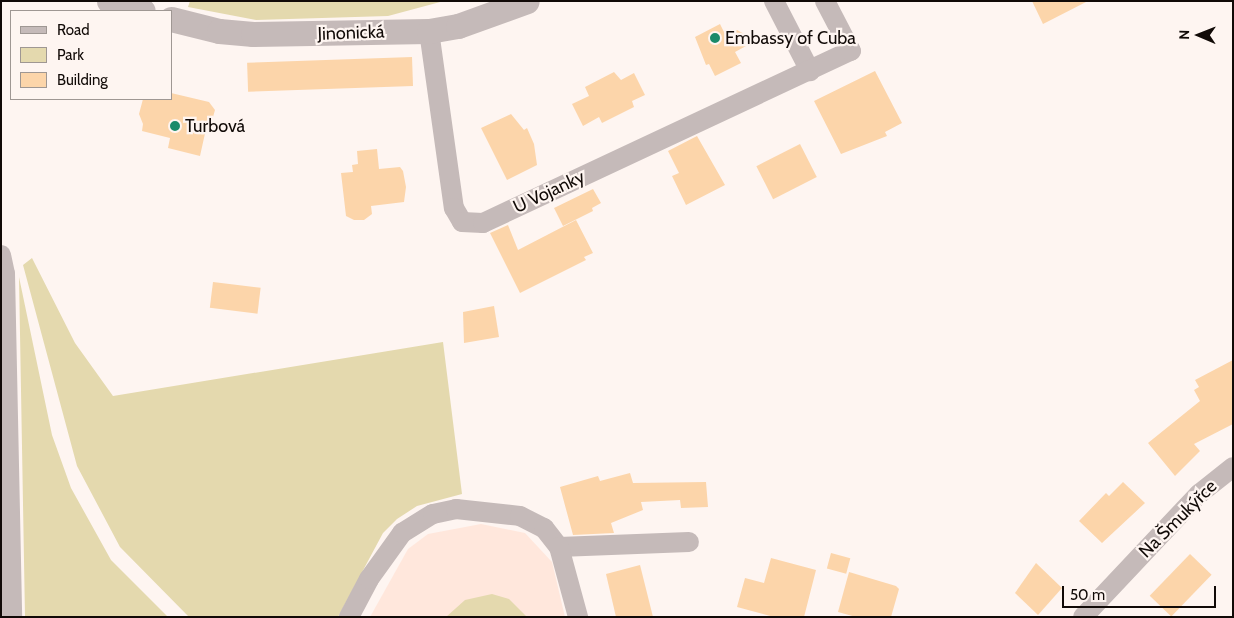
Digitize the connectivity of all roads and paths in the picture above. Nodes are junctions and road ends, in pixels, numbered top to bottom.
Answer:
1 (109, 1) edge
2 (527, 1) edge
3 (774, 1) edge
4 (825, 1) edge
5 (140, 10) edge
6 (172, 18) edge
7 (429, 30) junction
8 (810, 71) junction
9 (1, 255) edge
10 (1233, 466) edge
11 (689, 542) dead end
12 (559, 547) junction
13 (12, 617) edge
14 (349, 617) edge
15 (578, 617) edge
16 (1083, 617) edge

1 - 5 street
2 - 7 street, Jinonická
3 - 8 street
4 - 8 street, U Vojanky
6 - 7 street, Jinonická
7 - 8 street, U Vojanky
9 - 13 street
10 - 16 street, Na Šmukýřce
11 - 12 street
12 - 14 street
12 - 15 street

